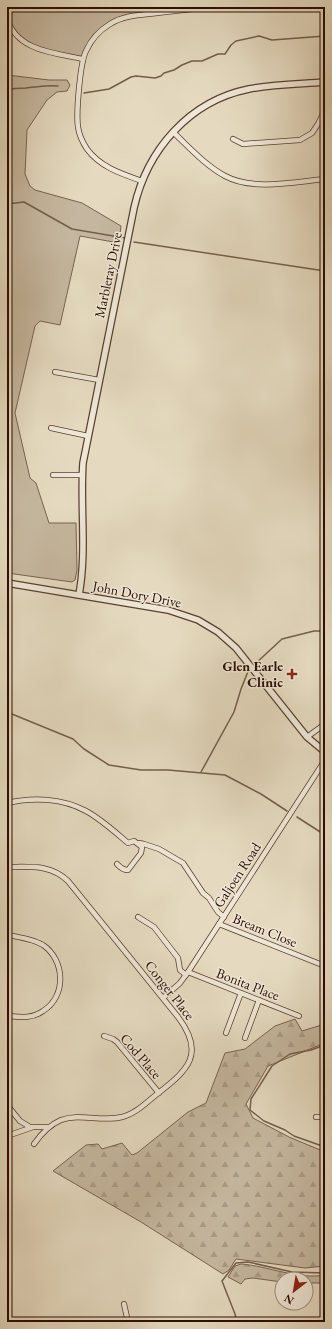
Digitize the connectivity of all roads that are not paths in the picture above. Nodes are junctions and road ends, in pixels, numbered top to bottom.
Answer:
1 (209, 7) edge
2 (291, 7) edge
3 (301, 7) edge
4 (193, 8) edge
5 (7, 18) edge
6 (83, 59) junction
7 (325, 82) edge
8 (325, 110) edge
9 (172, 132) junction
10 (233, 139) dead end
11 (325, 179) edge
12 (142, 181) junction
13 (55, 372) dead end
14 (99, 380) junction
15 (51, 428) dead end
16 (88, 436) junction
17 (53, 475) dead end
18 (82, 475) junction
19 (7, 583) edge
20 (79, 595) junction
21 (325, 724) edge
22 (308, 737) junction
23 (325, 752) edge
24 (325, 760) edge
25 (7, 804) edge
26 (138, 844) junction
27 (117, 864) dead end
28 (7, 866) edge
29 (224, 916) junction
30 (138, 917) dead end
31 (219, 924) junction
32 (7, 935) edge
33 (325, 966) edge
34 (187, 974) junction
35 (241, 993) junction
36 (163, 998) junction
37 (259, 1000) junction
38 (7, 1016) edge
39 (299, 1016) dead end
40 (226, 1033) dead end
41 (104, 1036) dead end
42 (245, 1038) dead end
43 (159, 1093) junction
44 (7, 1105) edge
45 (325, 1116) edge
46 (316, 1118) dead end
47 (30, 1127) junction
48 (49, 1127) junction
49 (7, 1136) edge
50 (34, 1144) dead end
51 (124, 1304) dead end
52 (128, 1322) edge

1 - 4 street
2 - 3 street
4 - 6 street
5 - 6 street
6 - 12 street
7 - 9 street, Marbleray Drive
8 - 10 street
9 - 11 street
9 - 12 street, Marbleray Drive
12 - 14 street, Marbleray Drive
13 - 14 street
14 - 16 street, Marbleray Drive
15 - 16 street
16 - 18 street, Marbleray Drive
17 - 18 street
18 - 20 street, Marbleray Drive
19 - 20 street, John Dory Drive
20 - 22 street, John Dory Drive
21 - 22 street
22 - 23 street, John Dory Drive
24 - 29 street, Galjoen Road
25 - 26 street
26 - 27 street
26 - 29 street
28 - 36 street, Conger Place
29 - 31 street, Galjoen Road
30 - 34 street
31 - 33 street, Bream Close
31 - 34 street, Galjoen Road
32 - 38 street
34 - 35 street, Bonita Place
34 - 36 street, Galjoen Road
35 - 37 street, Bonita Place
35 - 40 street
36 - 43 street, Conger Place
37 - 39 street, Bonita Place
37 - 42 street
41 - 43 street, Cod Place
43 - 48 street, Conger Place
44 - 47 street
45 - 46 street
47 - 48 street
47 - 49 street
48 - 50 street, Conger Place
51 - 52 street

